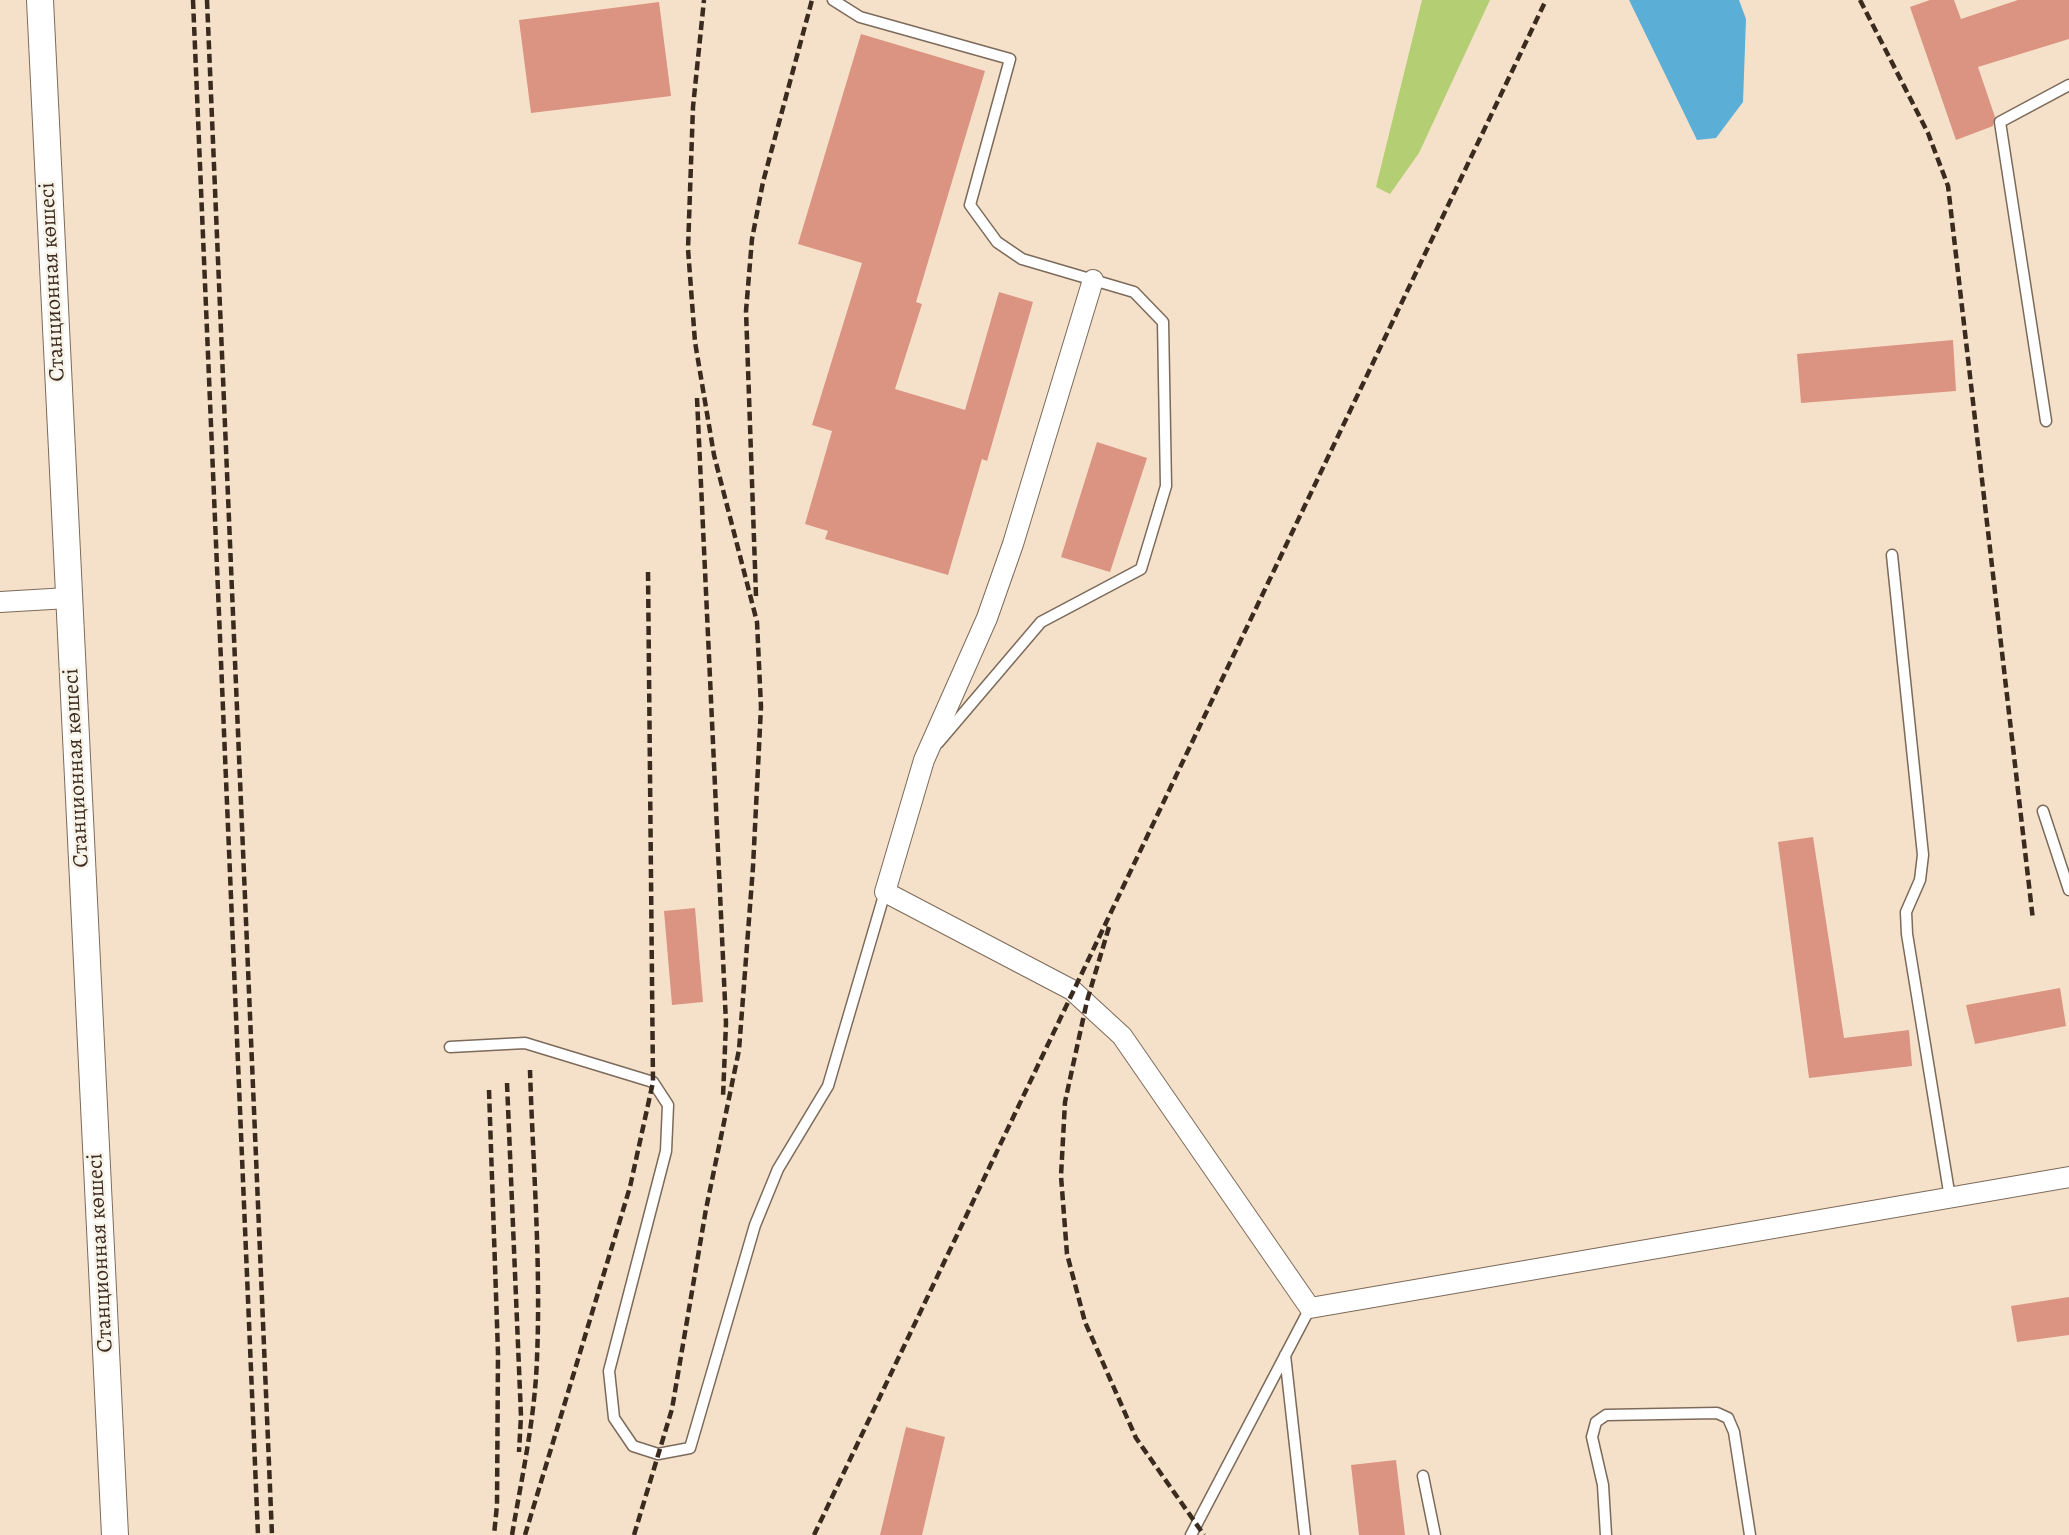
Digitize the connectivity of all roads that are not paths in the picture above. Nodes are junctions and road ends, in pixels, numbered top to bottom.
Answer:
1 (40, 0) edge
2 (833, 0) edge
3 (2069, 85) edge
4 (1093, 280) junction
5 (2046, 421) dead end
6 (1892, 555) dead end
7 (68, 598) junction
8 (0, 602) edge
9 (924, 760) junction
10 (2043, 811) dead end
11 (2069, 890) edge
12 (885, 892) junction
13 (450, 1047) dead end
14 (2069, 1177) edge
15 (1950, 1198) junction
16 (1310, 1308) junction
17 (1285, 1355) junction
18 (1423, 1476) dead end
19 (115, 1535) edge
20 (1191, 1535) edge
21 (1305, 1535) edge
22 (1435, 1535) edge
23 (1606, 1535) edge
24 (1750, 1535) edge

1 - 7 street, Станционная көшесі
2 - 4 lane
3 - 5 lane
4 - 9 street
4 - 9 lane
6 - 15 lane
7 - 8 street
7 - 19 street, Станционная көшесі
9 - 12 street
10 - 11 lane
12 - 13 lane
12 - 16 street
14 - 15 street
15 - 16 street
16 - 17 lane
17 - 20 lane
17 - 21 lane
18 - 22 lane
23 - 24 lane

